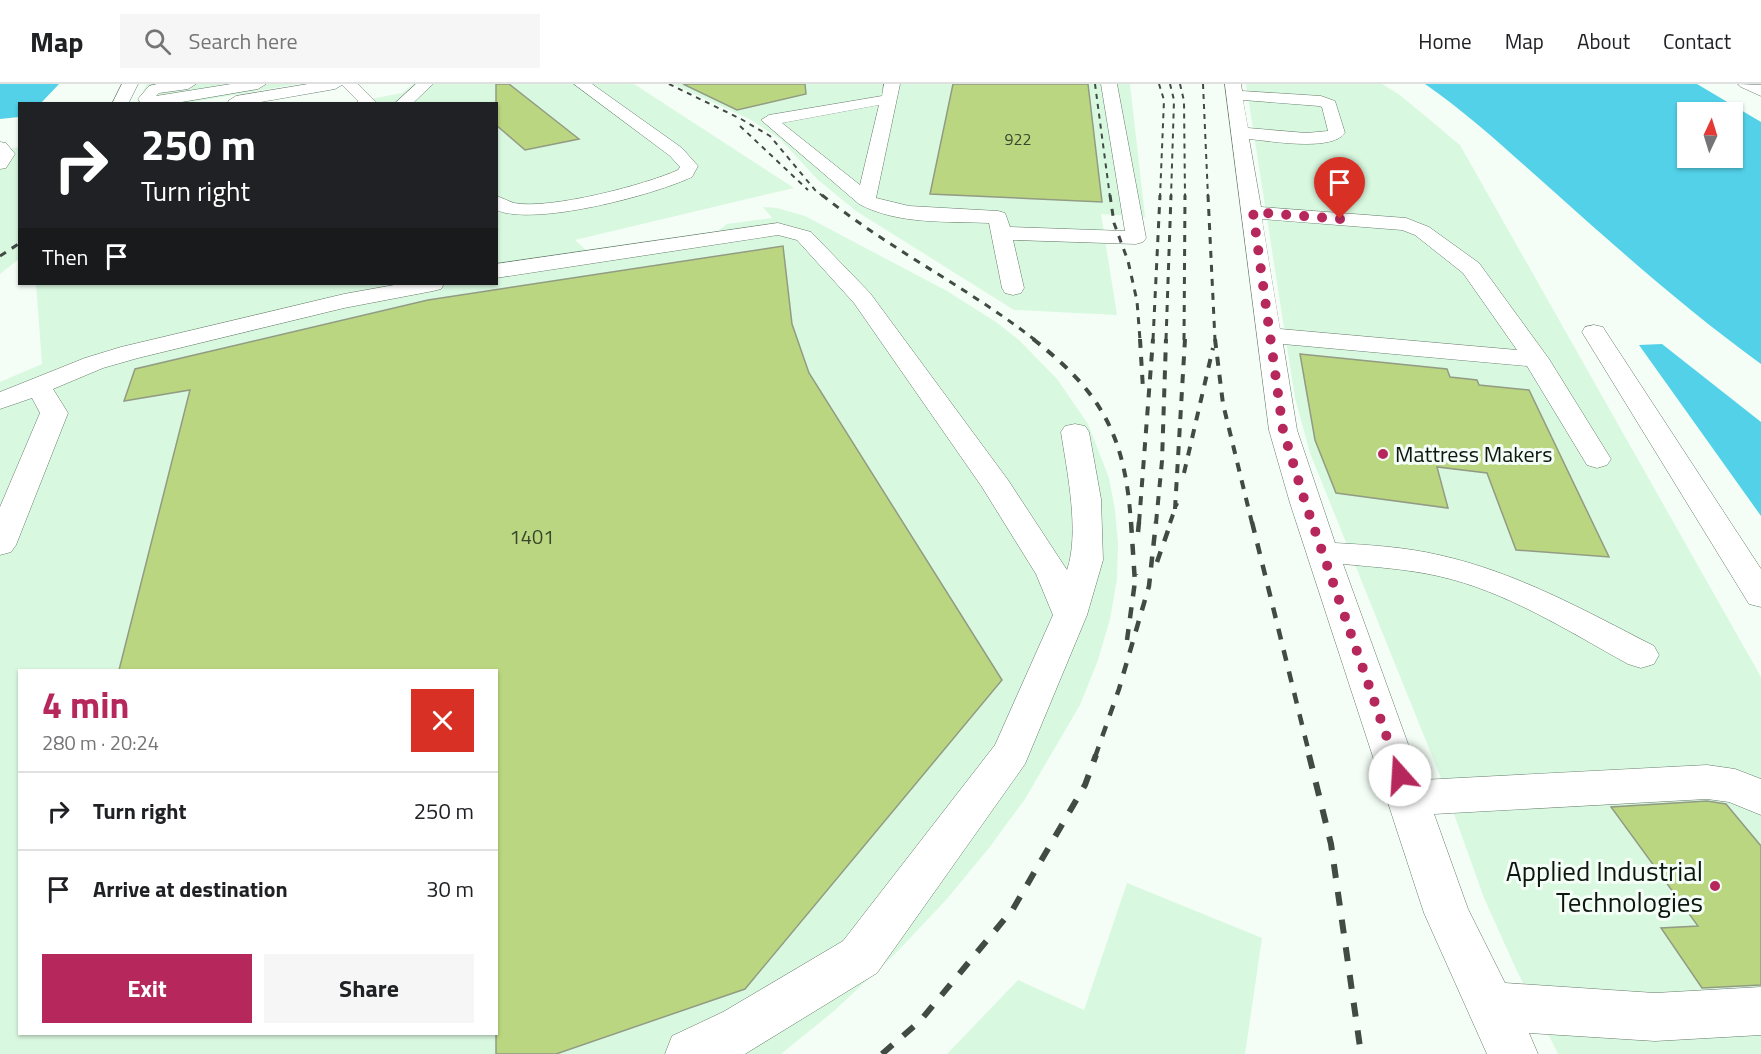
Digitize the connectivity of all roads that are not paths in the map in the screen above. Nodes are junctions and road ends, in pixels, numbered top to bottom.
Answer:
1 (130, 84) edge
2 (188, 84) edge
3 (258, 84) edge
4 (335, 84) edge
5 (349, 84) edge
6 (425, 84) edge
7 (582, 84) edge
8 (1109, 84) edge
9 (1746, 84) edge
10 (287, 88) edge
11 (1234, 90) edge
12 (891, 91) edge
13 (1761, 91) edge
14 (121, 102) edge
15 (232, 102) edge
16 (368, 102) edge
17 (404, 102) edge
18 (1242, 132) junction
19 (18, 140) edge
20 (0, 145) edge
21 (0, 164) edge
22 (866, 200) junction
23 (1253, 212) junction
24 (505, 213) edge
25 (1001, 233) junction
26 (498, 271) edge
27 (429, 285) edge
28 (1013, 288) dead end
29 (1594, 332) dead end
30 (1269, 335) junction
31 (1536, 359) junction
32 (38, 386) junction
33 (0, 401) edge
34 (1075, 432) dead end
35 (1597, 459) dead end
36 (0, 545) edge
37 (1322, 552) junction
38 (1761, 596) edge
39 (1070, 615) junction
40 (1641, 655) dead end
41 (1407, 798) junction
42 (1761, 798) edge
43 (1491, 1006) junction
44 (1761, 1011) edge
45 (690, 1054) edge
46 (1513, 1054) edge

1 - 14 street
2 - 3 street
4 - 10 street
5 - 16 street
6 - 17 street
7 - 24 street
8 - 25 street
9 - 13 street
10 - 15 street
11 - 18 street
11 - 18 street
12 - 22 street
12 - 22 street
18 - 23 street
19 - 20 street
20 - 21 street
22 - 25 street
23 - 30 street
23 - 31 street
25 - 28 street
26 - 39 street
27 - 32 street
29 - 38 street
30 - 31 street
30 - 37 street
31 - 35 street
32 - 33 street
32 - 36 street
34 - 39 street
37 - 40 street
37 - 41 street
39 - 45 street
41 - 42 street
41 - 43 street
43 - 44 street
43 - 46 street

